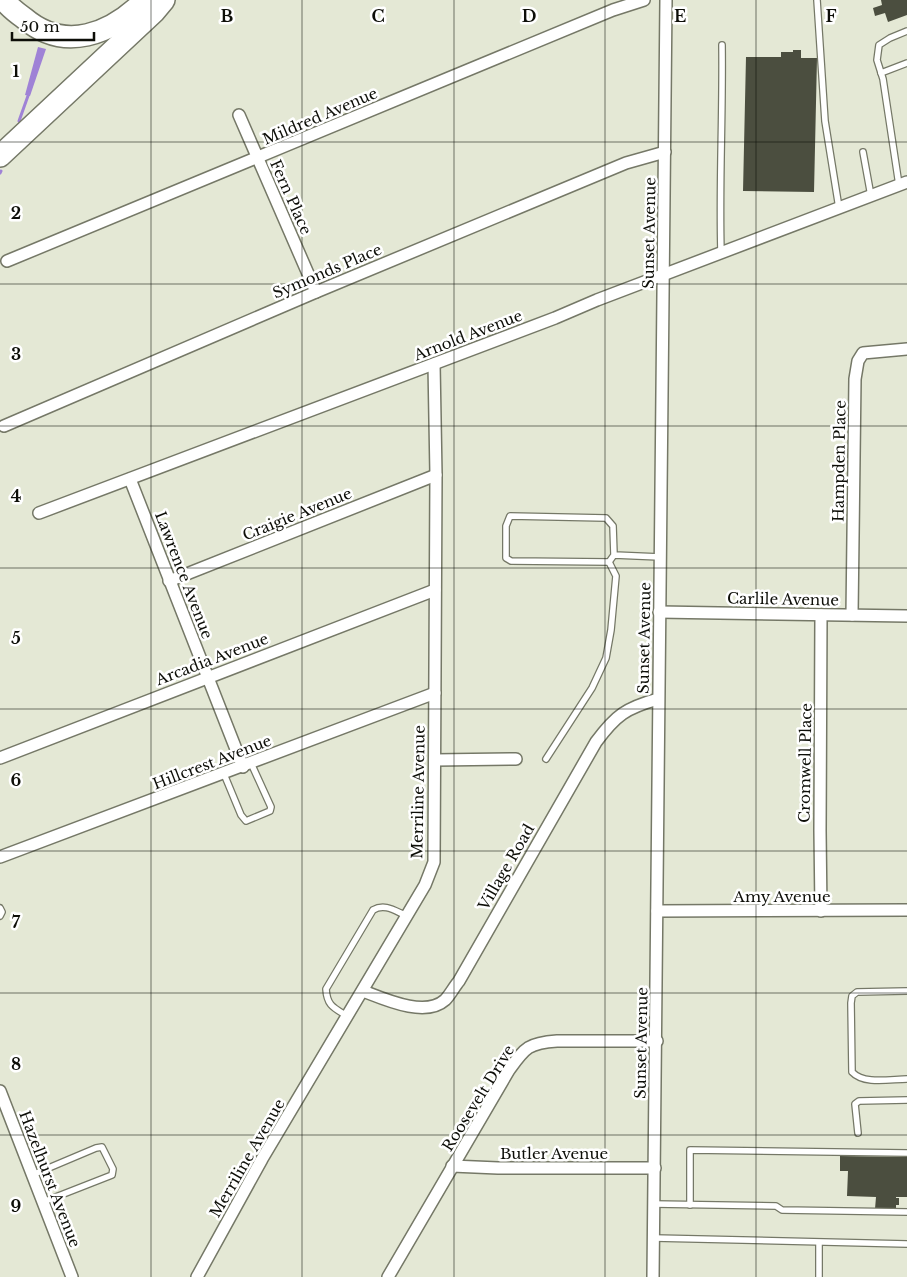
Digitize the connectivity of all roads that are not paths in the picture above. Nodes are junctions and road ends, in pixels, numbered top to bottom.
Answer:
1 (145, 0) edge
2 (164, 0) edge
3 (644, 0) edge
4 (666, 0) edge
5 (817, 0) edge
6 (6, 1) edge
7 (907, 31) edge
8 (722, 45) dead end
9 (907, 63) edge
10 (881, 73) junction
11 (238, 115) dead end
12 (665, 152) junction
13 (863, 152) dead end
14 (0, 156) edge
15 (258, 158) junction
16 (903, 183) edge
17 (872, 196) junction
18 (839, 208) junction
19 (721, 252) junction
20 (7, 260) dead end
21 (663, 275) junction
22 (316, 292) junction
23 (907, 349) edge
24 (434, 364) junction
25 (4, 426) dead end
26 (436, 475) junction
27 (130, 478) junction
28 (39, 513) dead end
29 (614, 555) junction
30 (660, 557) junction
31 (609, 562) junction
32 (169, 581) junction
33 (435, 590) junction
34 (659, 612) junction
35 (821, 614) junction
36 (852, 615) junction
37 (907, 616) edge
38 (207, 677) junction
39 (434, 693) junction
40 (658, 699) junction
41 (0, 758) edge
42 (546, 759) dead end
43 (435, 760) junction
44 (516, 760) dead end
45 (247, 765) junction
46 (224, 774) junction
47 (0, 857) edge
48 (0, 908) edge
49 (907, 910) edge
50 (657, 911) junction
51 (821, 911) junction
52 (0, 916) edge
53 (407, 916) junction
54 (363, 991) junction
55 (907, 991) edge
56 (348, 1016) junction
57 (656, 1041) junction
58 (907, 1079) edge
59 (0, 1091) edge
60 (907, 1100) edge
61 (858, 1133) dead end
62 (907, 1153) edge
63 (452, 1166) junction
64 (655, 1168) junction
65 (32, 1175) junction
66 (43, 1202) junction
67 (654, 1204) junction
68 (690, 1205) junction
69 (907, 1212) edge
70 (654, 1238) junction
71 (819, 1243) junction
72 (907, 1244) edge
73 (72, 1277) edge
74 (196, 1277) edge
75 (388, 1277) edge
76 (653, 1277) edge
77 (819, 1277) edge

1 - 6 highway
2 - 14 highway
3 - 15 street, Mildred Avenue
4 - 12 street, Sunset Avenue
5 - 18 lane
7 - 10 lane
8 - 19 lane
9 - 10 lane
10 - 16 lane
11 - 15 street, Fern Place
12 - 21 street, Sunset Avenue
12 - 22 street, Symonds Place
13 - 17 lane
15 - 20 street, Mildred Avenue
15 - 22 street, Fern Place
16 - 17 street, Arnold Avenue
17 - 18 street, Arnold Avenue
18 - 19 street, Arnold Avenue
19 - 21 street, Arnold Avenue
21 - 24 street, Arnold Avenue
21 - 30 street, Sunset Avenue
22 - 25 street, Symonds Place
23 - 36 street, Hampden Place
24 - 26 street, Merriline Avenue
24 - 27 street, Arnold Avenue
26 - 32 street, Craigie Avenue
26 - 33 street, Merriline Avenue
27 - 28 street, Arnold Avenue
27 - 32 street, Lawrence Avenue
29 - 30 lane
29 - 31 lane
29 - 31 lane
30 - 34 street, Sunset Avenue
31 - 42 lane
32 - 38 street, Lawrence Avenue
33 - 38 street, Arcadia Avenue
33 - 39 street, Merriline Avenue
34 - 35 street, Carlile Avenue
34 - 40 street, Sunset Avenue
35 - 36 street, Carlile Avenue
35 - 51 street, Cromwell Place
36 - 37 street, Carlile Avenue
38 - 41 street, Arcadia Avenue
38 - 45 street, Lawrence Avenue
39 - 43 street, Merriline Avenue
39 - 45 street, Hillcrest Avenue
40 - 50 street, Sunset Avenue
40 - 54 street, Village Road
43 - 44 street
43 - 53 street, Merriline Avenue
45 - 46 street, Hillcrest Avenue
45 - 46 lane
46 - 47 street, Hillcrest Avenue
48 - 52 lane
49 - 51 street, Amy Avenue
50 - 51 street, Amy Avenue
50 - 57 street, Sunset Avenue
53 - 54 street, Merriline Avenue
53 - 56 lane
54 - 56 street, Merriline Avenue
55 - 58 lane
56 - 74 street, Merriline Avenue
57 - 63 street, Roosevelt Drive
57 - 64 street, Sunset Avenue
59 - 65 street, Hazelhurst Avenue
60 - 61 lane
62 - 68 lane
63 - 64 street, Butler Avenue
63 - 75 street, Roosevelt Drive
64 - 67 street, Sunset Avenue
65 - 66 street, Hazelhurst Avenue
65 - 66 lane
66 - 73 street, Hazelhurst Avenue
67 - 68 lane
67 - 70 street, Sunset Avenue
68 - 69 lane
70 - 71 lane
70 - 76 street, Sunset Avenue
71 - 72 lane
71 - 77 lane

